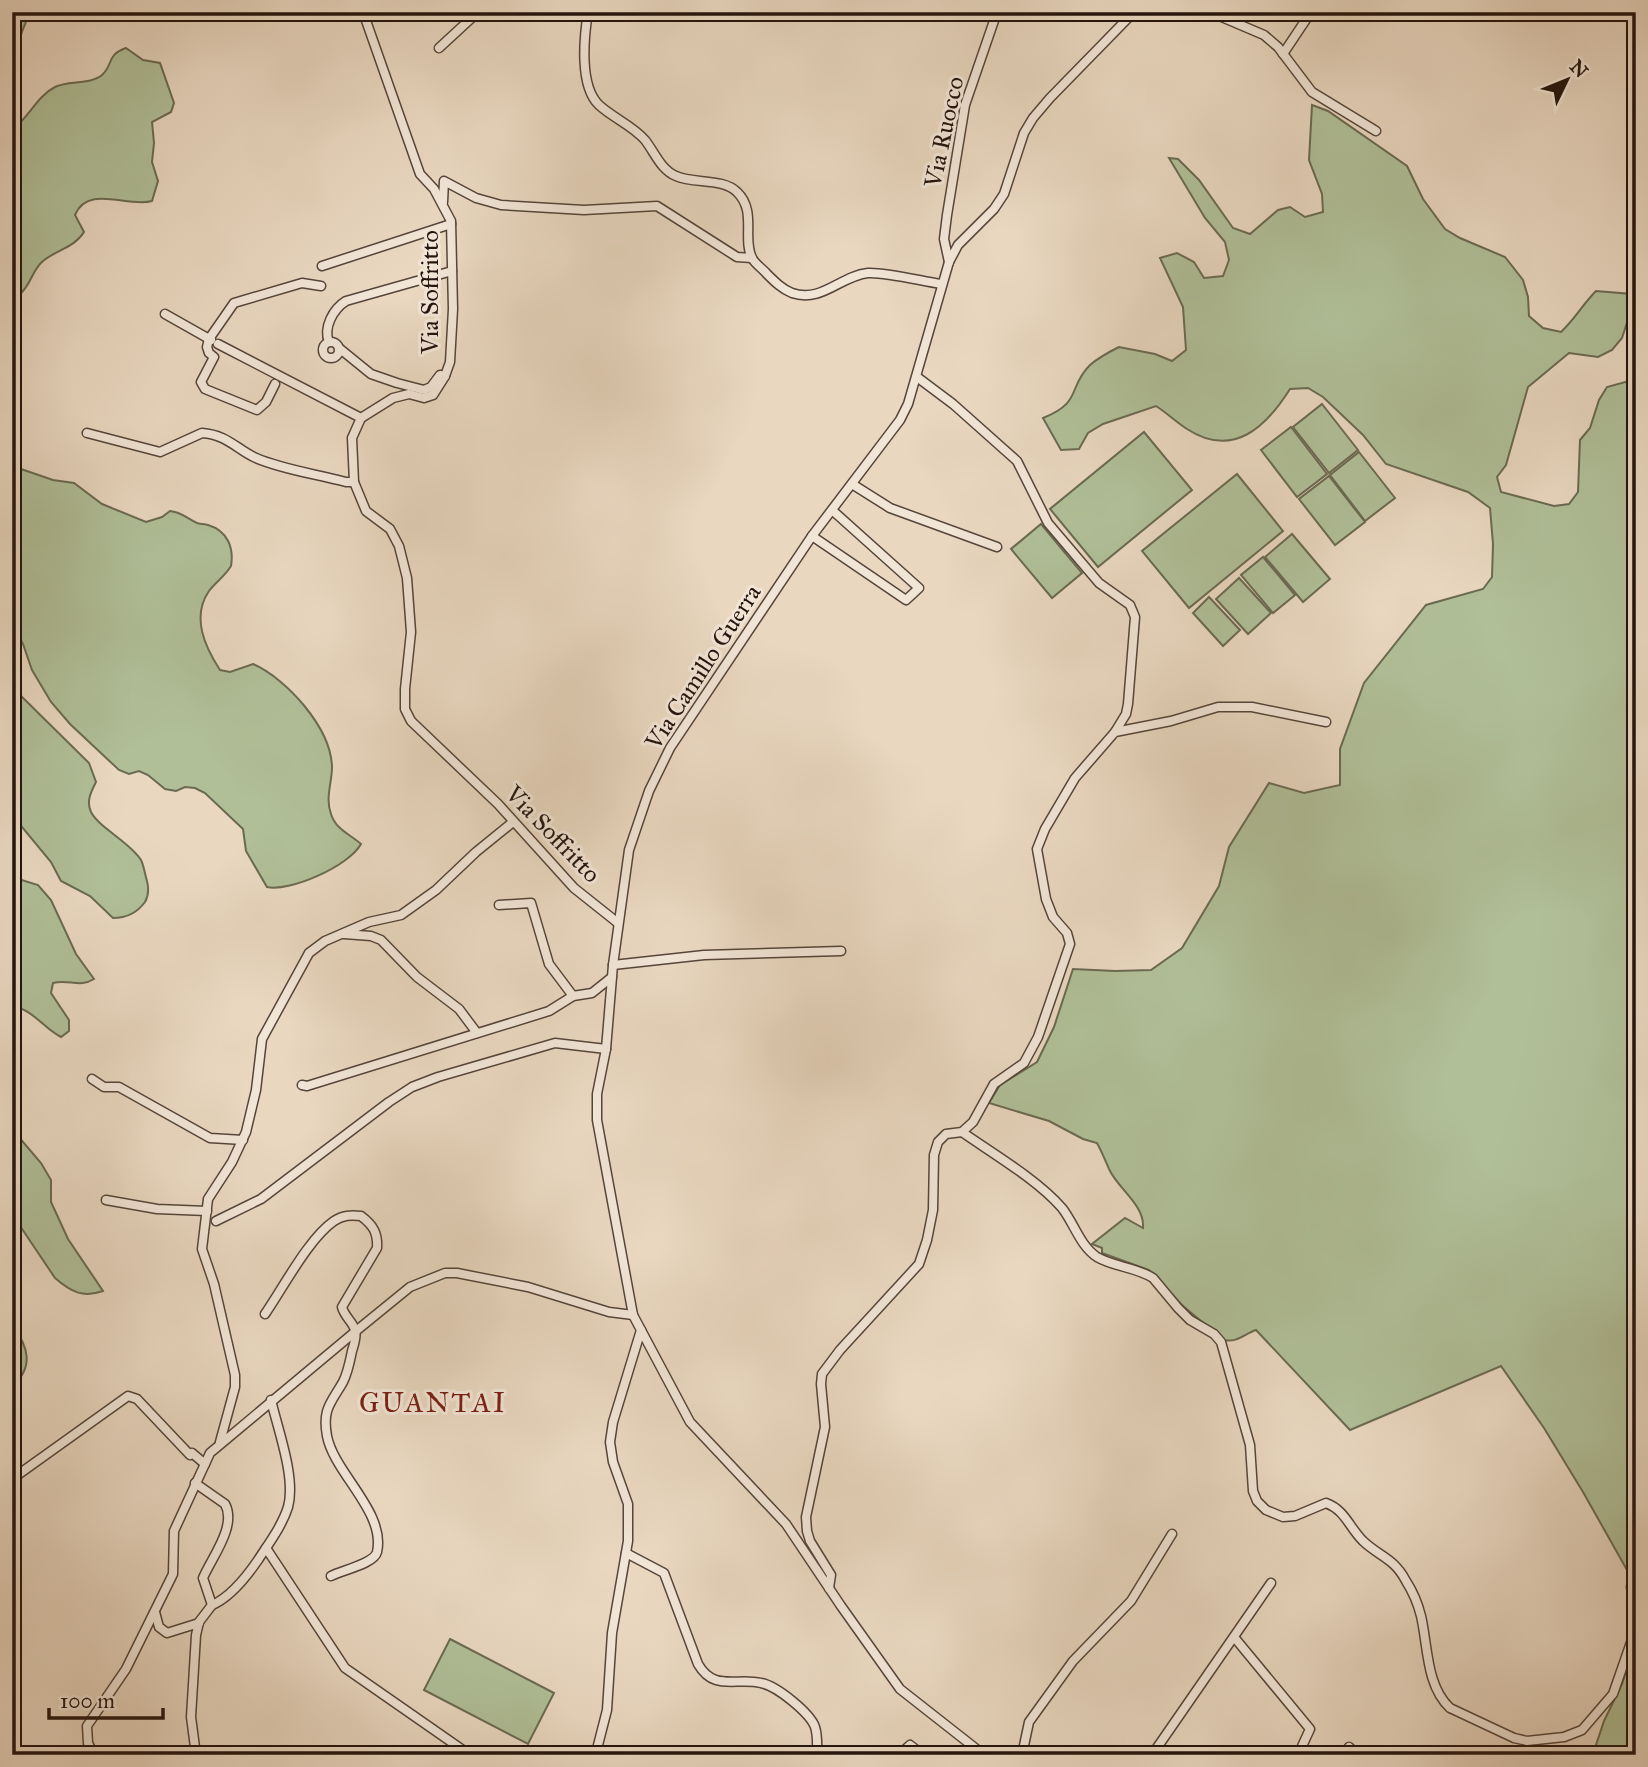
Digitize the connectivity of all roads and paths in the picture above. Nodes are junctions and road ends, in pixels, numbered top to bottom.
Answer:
1 (363, 12) edge
2 (478, 12) edge
3 (588, 12) edge
4 (997, 12) edge
5 (1134, 12) edge
6 (1210, 12) edge
7 (1311, 12) edge
8 (439, 48) dead end
9 (1283, 54) junction
10 (1376, 131) dead end
11 (443, 205) junction
12 (451, 224) junction
13 (752, 258) junction
14 (949, 262) junction
15 (323, 266) dead end
16 (452, 271) junction
17 (942, 284) junction
18 (321, 286) dead end
19 (165, 314) dead end
20 (214, 341) junction
21 (328, 342) junction
22 (339, 348) junction
23 (445, 376) junction
24 (917, 377) junction
25 (275, 384) dead end
26 (360, 418) junction
27 (87, 433) dead end
28 (354, 482) junction
29 (852, 484) junction
30 (832, 510) junction
31 (812, 536) junction
32 (997, 547) dead end
33 (1326, 722) dead end
34 (1115, 732) junction
35 (513, 822) junction
36 (499, 905) dead end
37 (618, 923) junction
38 (341, 934) junction
39 (841, 951) dead end
40 (613, 965) junction
41 (612, 977) junction
42 (573, 996) junction
43 (477, 1033) junction
44 (606, 1049) junction
45 (92, 1079) dead end
46 (302, 1086) dead end
47 (962, 1132) junction
48 (243, 1140) junction
49 (106, 1200) dead end
50 (207, 1212) junction
51 (216, 1221) dead end
52 (265, 1314) dead end
53 (633, 1315) junction
54 (641, 1330) junction
55 (356, 1331) junction
56 (271, 1400) junction
57 (220, 1442) junction
58 (205, 1464) junction
59 (12, 1479) edge
60 (195, 1483) junction
61 (1172, 1534) dead end
62 (266, 1548) junction
63 (626, 1553) junction
64 (331, 1576) dead end
65 (1271, 1583) dead end
66 (829, 1588) junction
67 (212, 1605) junction
68 (155, 1612) junction
69 (199, 1623) junction
70 (1636, 1628) edge
71 (1234, 1637) junction
72 (1349, 1747) dead end
73 (94, 1755) edge
74 (196, 1755) edge
75 (470, 1755) edge
76 (598, 1755) edge
77 (817, 1755) edge
78 (899, 1755) edge
79 (923, 1755) edge
80 (984, 1755) edge
81 (1022, 1755) edge
82 (1152, 1755) edge
83 (1298, 1755) edge
84 (1357, 1755) edge

1 - 11 street, Via Soffritto
2 - 8 street
3 - 13 street
4 - 14 street, Via Ruocco
5 - 14 street
6 - 9 street
7 - 9 street
9 - 10 street
11 - 12 street, Via Soffritto
11 - 13 street
12 - 15 street
12 - 16 street, Via Soffritto
13 - 17 street
14 - 17 street, Via Camillo Guerra
16 - 21 street
16 - 23 street, Via Soffritto
17 - 24 street, Via Camillo Guerra
18 - 20 street
19 - 20 street
20 - 25 street
20 - 26 street
21 - 22 street
21 - 22 street
22 - 23 street
23 - 26 street, Via Soffritto
24 - 29 street, Via Camillo Guerra
24 - 34 street
26 - 28 street, Via Soffritto
27 - 28 street
28 - 35 street, Via Soffritto
29 - 30 street, Via Camillo Guerra
29 - 32 street
30 - 31 street, Via Camillo Guerra
30 - 31 street
31 - 37 street, Via Camillo Guerra
33 - 34 street
34 - 47 street
35 - 37 street, Via Soffritto
35 - 38 street
36 - 42 street
37 - 40 street, Via Camillo Guerra
38 - 43 street
38 - 48 street
39 - 40 street
40 - 41 street, Via Camillo Guerra
41 - 42 street
41 - 44 street, Via Camillo Guerra
42 - 43 street
43 - 46 street
44 - 51 street
44 - 53 street, Via Camillo Guerra
45 - 48 street
47 - 66 street
47 - 70 street
48 - 50 street
49 - 50 street
50 - 57 street
52 - 55 street
53 - 54 street, Via Camillo Guerra
53 - 55 street
54 - 63 street
54 - 66 street, Via Camillo Guerra
55 - 56 street
55 - 64 street
56 - 57 street
56 - 62 street
57 - 58 street
58 - 59 street
58 - 60 street
60 - 67 street
60 - 68 street
61 - 81 street
62 - 67 street
62 - 75 street
63 - 76 street
63 - 77 street
65 - 71 street
66 - 80 street, Via Camillo Guerra
67 - 69 street
68 - 69 street
68 - 73 street
69 - 74 street
71 - 82 street
71 - 83 street
72 - 84 street
78 - 79 street

